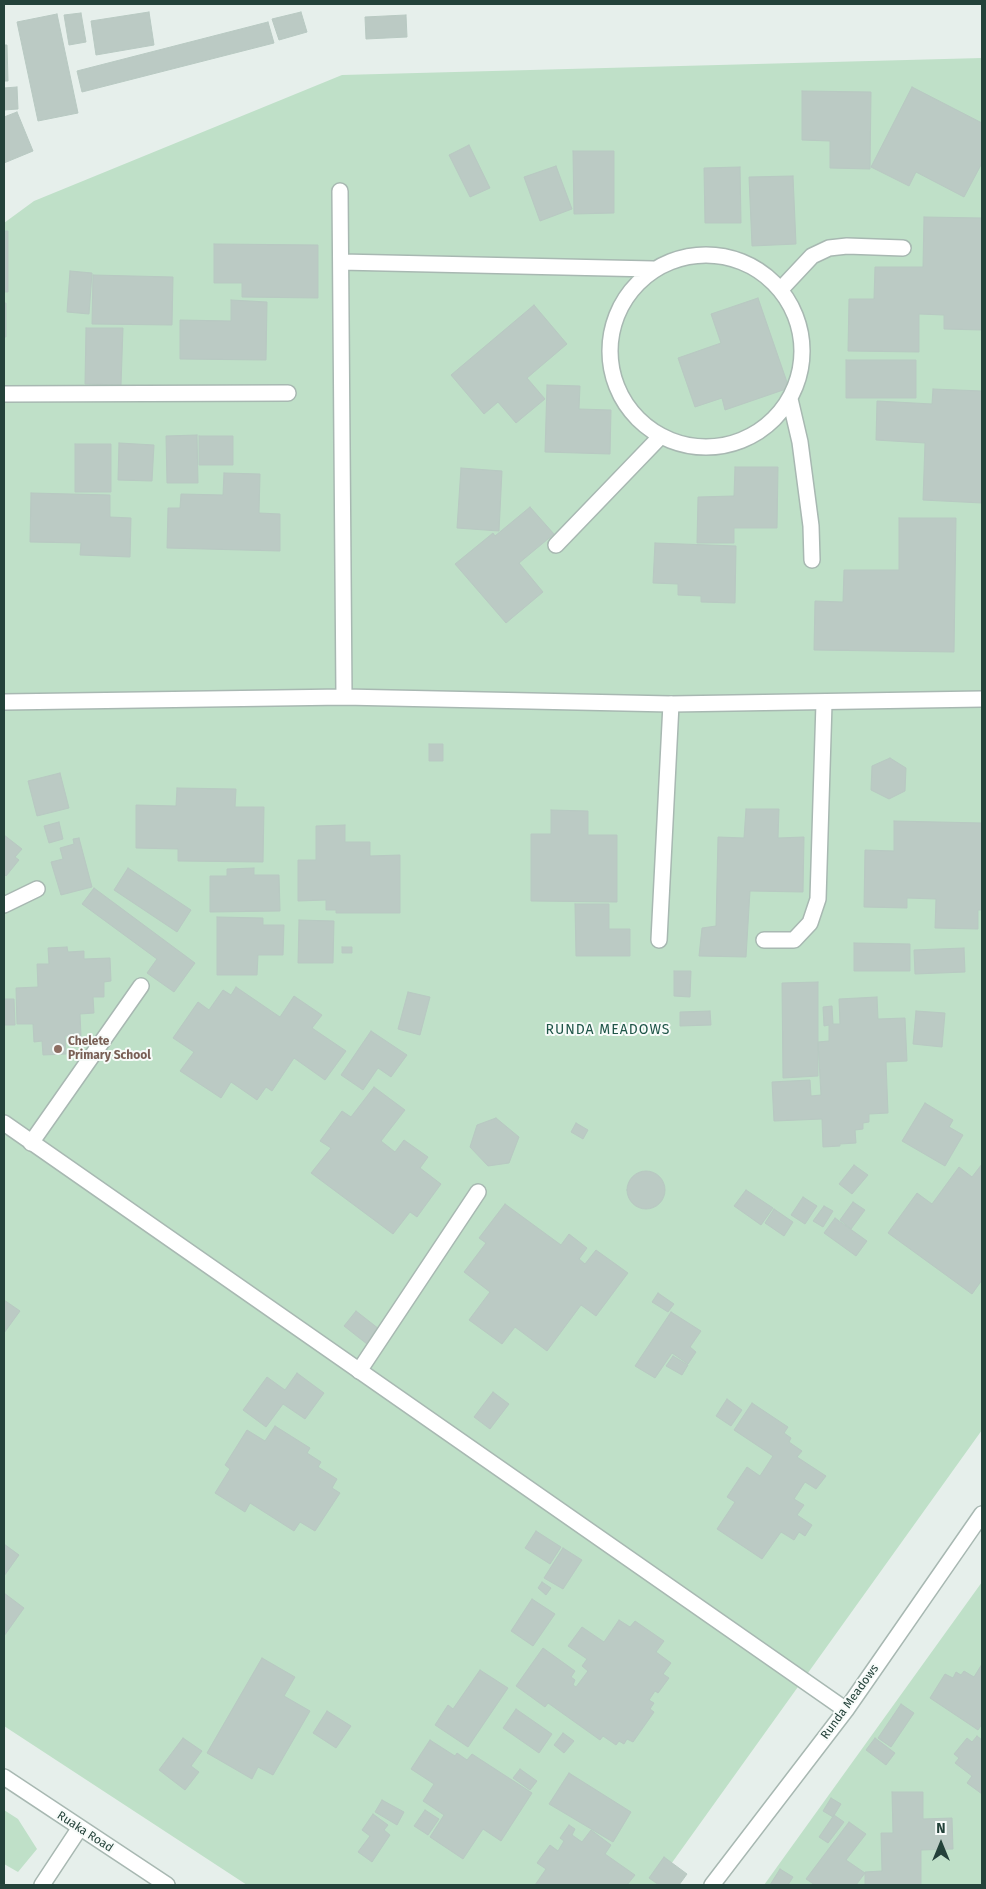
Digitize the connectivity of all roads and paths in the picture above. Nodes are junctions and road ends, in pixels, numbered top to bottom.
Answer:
1 (340, 191) dead end
2 (903, 248) dead end
3 (341, 262) junction
4 (653, 269) junction
5 (782, 288) junction
6 (288, 393) dead end
7 (4, 394) edge
8 (790, 399) junction
9 (659, 438) junction
10 (556, 545) dead end
11 (812, 560) dead end
12 (344, 697) junction
13 (982, 700) edge
14 (4, 702) edge
15 (824, 703) junction
16 (671, 704) junction
17 (37, 889) dead end
18 (4, 905) edge
19 (659, 940) dead end
20 (764, 940) dead end
21 (142, 986) dead end
22 (4, 1123) edge
23 (32, 1143) junction
24 (478, 1192) dead end
25 (360, 1371) junction
26 (982, 1514) edge
27 (846, 1710) junction
28 (4, 1777) edge
29 (79, 1829) junction
30 (42, 1885) edge
31 (167, 1885) edge
32 (712, 1885) edge

1 - 3 street
2 - 5 street
3 - 4 street
3 - 12 street
4 - 5 street
4 - 9 street
5 - 8 street
6 - 7 street
8 - 9 street
8 - 11 street
9 - 10 street
12 - 14 street
12 - 16 street
13 - 15 street
15 - 16 street
15 - 20 street
16 - 19 street
17 - 18 street
21 - 23 street
22 - 23 street
23 - 25 street
24 - 25 street
25 - 27 street
26 - 27 street, Runda Meadows
27 - 32 street, Runda Meadows
28 - 29 street, Ruaka Road
29 - 30 street
29 - 31 street, Ruaka Road

